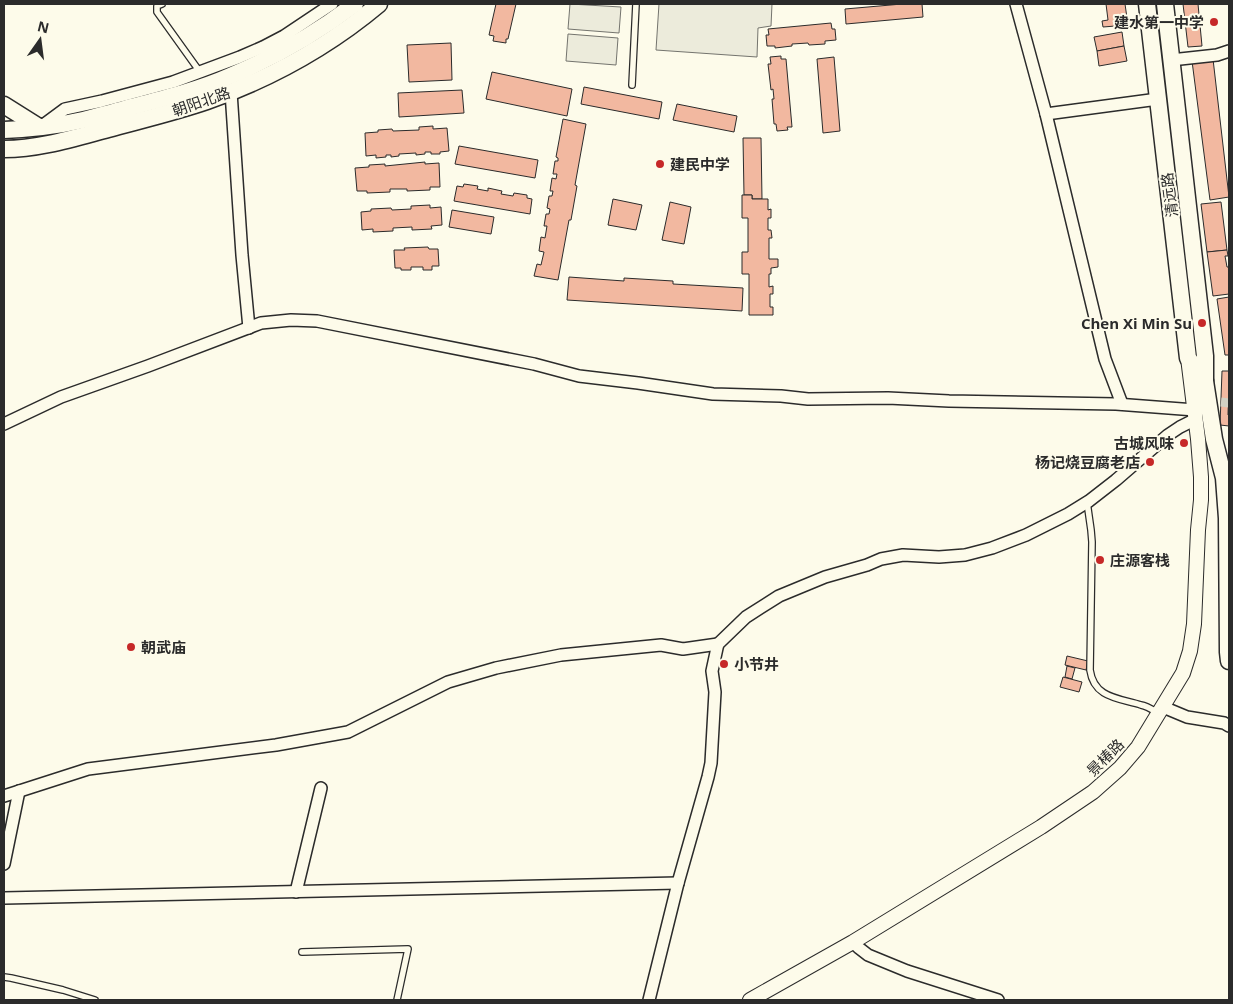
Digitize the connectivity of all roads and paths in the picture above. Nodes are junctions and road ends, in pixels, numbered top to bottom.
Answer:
1 (162, 4) edge
2 (332, 4) edge
3 (355, 4) edge
4 (379, 4) edge
5 (636, 4) edge
6 (1016, 4) edge
7 (1147, 4) edge
8 (1164, 4) edge
9 (1229, 50) edge
10 (1171, 60) junction
11 (205, 78) junction
12 (632, 85) dead end
13 (231, 92) junction
14 (1158, 98) junction
15 (4, 105) edge
16 (1046, 114) junction
17 (39, 127) junction
18 (4, 130) edge
19 (32, 148) junction
20 (4, 150) edge
21 (4, 162) edge
22 (248, 328) junction
23 (1188, 358) junction
24 (1205, 381) junction
25 (1122, 404) junction
26 (1195, 415) junction
27 (4, 424) edge
28 (1087, 502) junction
29 (718, 644) junction
30 (1229, 661) edge
31 (1161, 710) junction
32 (1229, 726) edge
33 (321, 788) dead end
34 (19, 791) junction
35 (4, 796) edge
36 (4, 864) edge
37 (678, 883) junction
38 (296, 892) junction
39 (4, 898) edge
40 (853, 942) junction
41 (302, 952) dead end
42 (4, 977) edge
43 (95, 1000) edge
44 (397, 1000) edge
45 (649, 1000) edge
46 (750, 1000) edge
47 (998, 1000) edge

1 - 11 lane
2 - 11 street
3 - 11 main road, 朝阳北路
4 - 13 main road, 朝阳北路
5 - 12 lane
6 - 16 street
7 - 14 main road, 清远路
8 - 10 main road, 清远路
9 - 10 street
10 - 24 main road, 清远路
11 - 17 main road, 朝阳北路
13 - 19 main road, 朝阳北路
13 - 22 street
14 - 16 street
14 - 23 main road, 清远路
15 - 17 main road
16 - 25 street
17 - 18 main road, 朝阳北路
19 - 20 main road, 朝阳北路
19 - 21 main road
22 - 25 street
22 - 27 street
23 - 24 main road, 清远路
23 - 26 street, 景椿路
24 - 26 main road, 清远路
24 - 30 main road
25 - 26 street
26 - 28 street
26 - 31 street, 景椿路
28 - 29 street
28 - 31 lane
29 - 34 street
29 - 37 street
31 - 32 street
31 - 40 street, 景椿路
33 - 38 street
34 - 35 street
34 - 36 street
37 - 38 street
37 - 45 street
38 - 39 street
40 - 46 street, 景椿路
40 - 47 street
41 - 44 lane
42 - 43 lane

